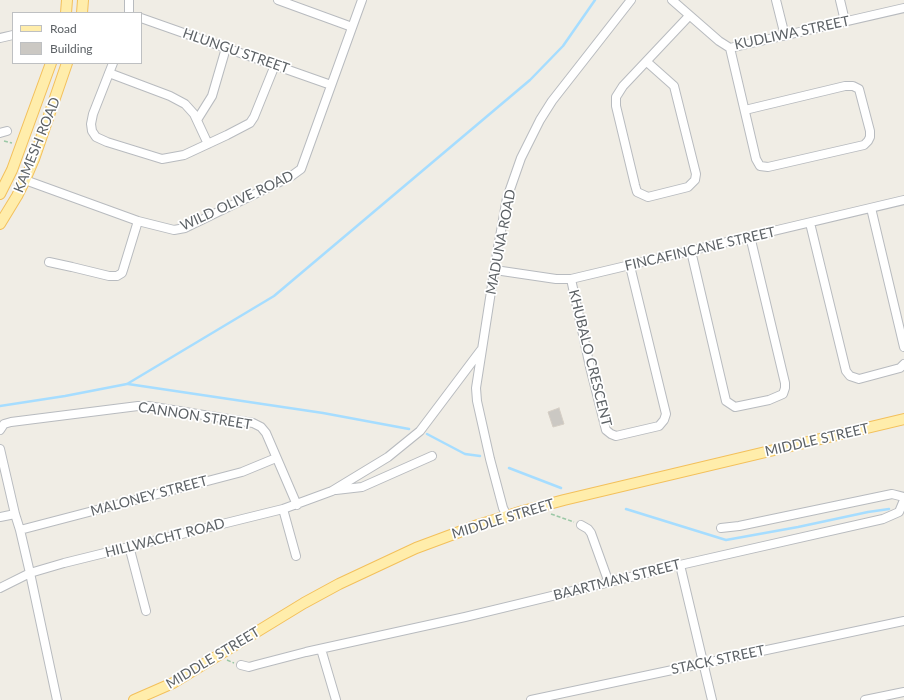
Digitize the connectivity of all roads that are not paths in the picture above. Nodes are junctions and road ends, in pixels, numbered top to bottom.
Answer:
1 (67, 0) edge
2 (83, 0) edge
3 (129, 0) edge
4 (278, 0) edge
5 (362, 0) edge
6 (631, 0) edge
7 (672, 0) edge
8 (776, 0) edge
9 (840, 0) edge
10 (904, 8) edge
11 (66, 12) edge
12 (82, 12) edge
13 (130, 12) edge
14 (689, 16) junction
15 (142, 18) edge
16 (845, 22) junction
17 (352, 27) junction
18 (12, 35) edge
19 (785, 36) junction
20 (0, 38) edge
21 (226, 48) junction
22 (730, 48) junction
23 (647, 62) junction
24 (51, 64) edge
25 (67, 64) edge
26 (113, 64) edge
27 (275, 65) junction
28 (109, 73) junction
29 (331, 85) junction
30 (745, 110) junction
31 (197, 120) junction
32 (208, 144) junction
33 (25, 180) junction
34 (0, 194) edge
35 (904, 200) edge
36 (871, 208) junction
37 (138, 221) junction
38 (810, 223) junction
39 (0, 224) edge
40 (750, 236) junction
41 (691, 251) junction
42 (49, 262) dead end
43 (630, 266) junction
44 (495, 270) junction
45 (571, 279) junction
46 (904, 347) edge
47 (482, 350) junction
48 (904, 364) edge
49 (904, 419) edge
50 (0, 430) edge
51 (0, 449) edge
52 (432, 456) dead end
53 (276, 458) junction
54 (332, 491) junction
55 (904, 499) edge
56 (296, 505) junction
57 (283, 509) junction
58 (15, 514) junction
59 (507, 516) junction
60 (0, 517) edge
61 (581, 525) road end
62 (721, 528) dead end
63 (20, 530) junction
64 (130, 546) junction
65 (296, 556) dead end
66 (680, 565) junction
67 (30, 573) junction
68 (609, 583) junction
69 (0, 588) edge
70 (146, 611) dead end
71 (904, 621) edge
72 (321, 649) junction
73 (704, 664) junction
74 (241, 666) road end
75 (904, 692) edge
76 (56, 700) edge
77 (134, 700) edge
78 (336, 700) edge
79 (531, 700) edge
80 (712, 700) edge
81 (864, 700) edge

1 - 11 main road
2 - 12 main road
3 - 13 street
4 - 17 street
5 - 17 street, WILD OLIVE ROAD
6 - 44 street, MADUNA ROAD
7 - 14 street, KUDLIWA STREET
8 - 19 street
9 - 16 street
10 - 16 street, KUDLIWA STREET
14 - 22 street, KUDLIWA STREET
14 - 23 street
15 - 21 street, HLUNGU STREET
16 - 19 street, KUDLIWA STREET
17 - 29 street, WILD OLIVE ROAD
18 - 20 street
19 - 22 street, KUDLIWA STREET
21 - 27 street, HLUNGU STREET
21 - 31 street
22 - 30 street
23 - 23 street
24 - 34 main road, KAMESH ROAD
25 - 33 main road, KAMESH ROAD
26 - 28 street
27 - 29 street, HLUNGU STREET
27 - 32 street
28 - 31 street
28 - 32 street
29 - 37 street, WILD OLIVE ROAD
30 - 30 street
31 - 32 street
33 - 37 street, WILD OLIVE ROAD
33 - 39 main road, KAMESH ROAD
35 - 36 street, FINCAFINCANE STREET
36 - 38 street, FINCAFINCANE STREET
36 - 46 street
37 - 42 street
38 - 40 street, FINCAFINCANE STREET
38 - 48 street
40 - 41 street, FINCAFINCANE STREET
40 - 41 street
41 - 43 street, FINCAFINCANE STREET
43 - 45 street, FINCAFINCANE STREET
43 - 45 street, KHUBALO CRESCENT
44 - 45 street, FINCAFINCANE STREET
44 - 47 street, MADUNA ROAD
47 - 54 street, HILLWACHT ROAD
47 - 59 street, MADUNA ROAD
49 - 59 main road, MIDDLE STREET
50 - 53 street, CANNON STREET
51 - 58 street
52 - 54 street, HILLWACHT ROAD
53 - 56 street, CANNON STREET
53 - 63 street, MALONEY STREET
54 - 56 street, HILLWACHT ROAD
55 - 62 street, BAARTMAN STREET
55 - 66 street, BAARTMAN STREET
56 - 57 street, HILLWACHT ROAD
57 - 64 street, HILLWACHT ROAD
57 - 65 street
58 - 60 street
58 - 63 street
59 - 77 main road, MIDDLE STREET
61 - 68 street
63 - 67 street
64 - 67 street, HILLWACHT ROAD
64 - 70 street
66 - 68 street, BAARTMAN STREET
66 - 73 street
67 - 69 street, HILLWACHT ROAD
67 - 76 street
68 - 72 street, BAARTMAN STREET
71 - 73 street, STACK STREET
72 - 74 street, BAARTMAN STREET
72 - 78 street
73 - 79 street, STACK STREET
73 - 80 street
75 - 81 street

